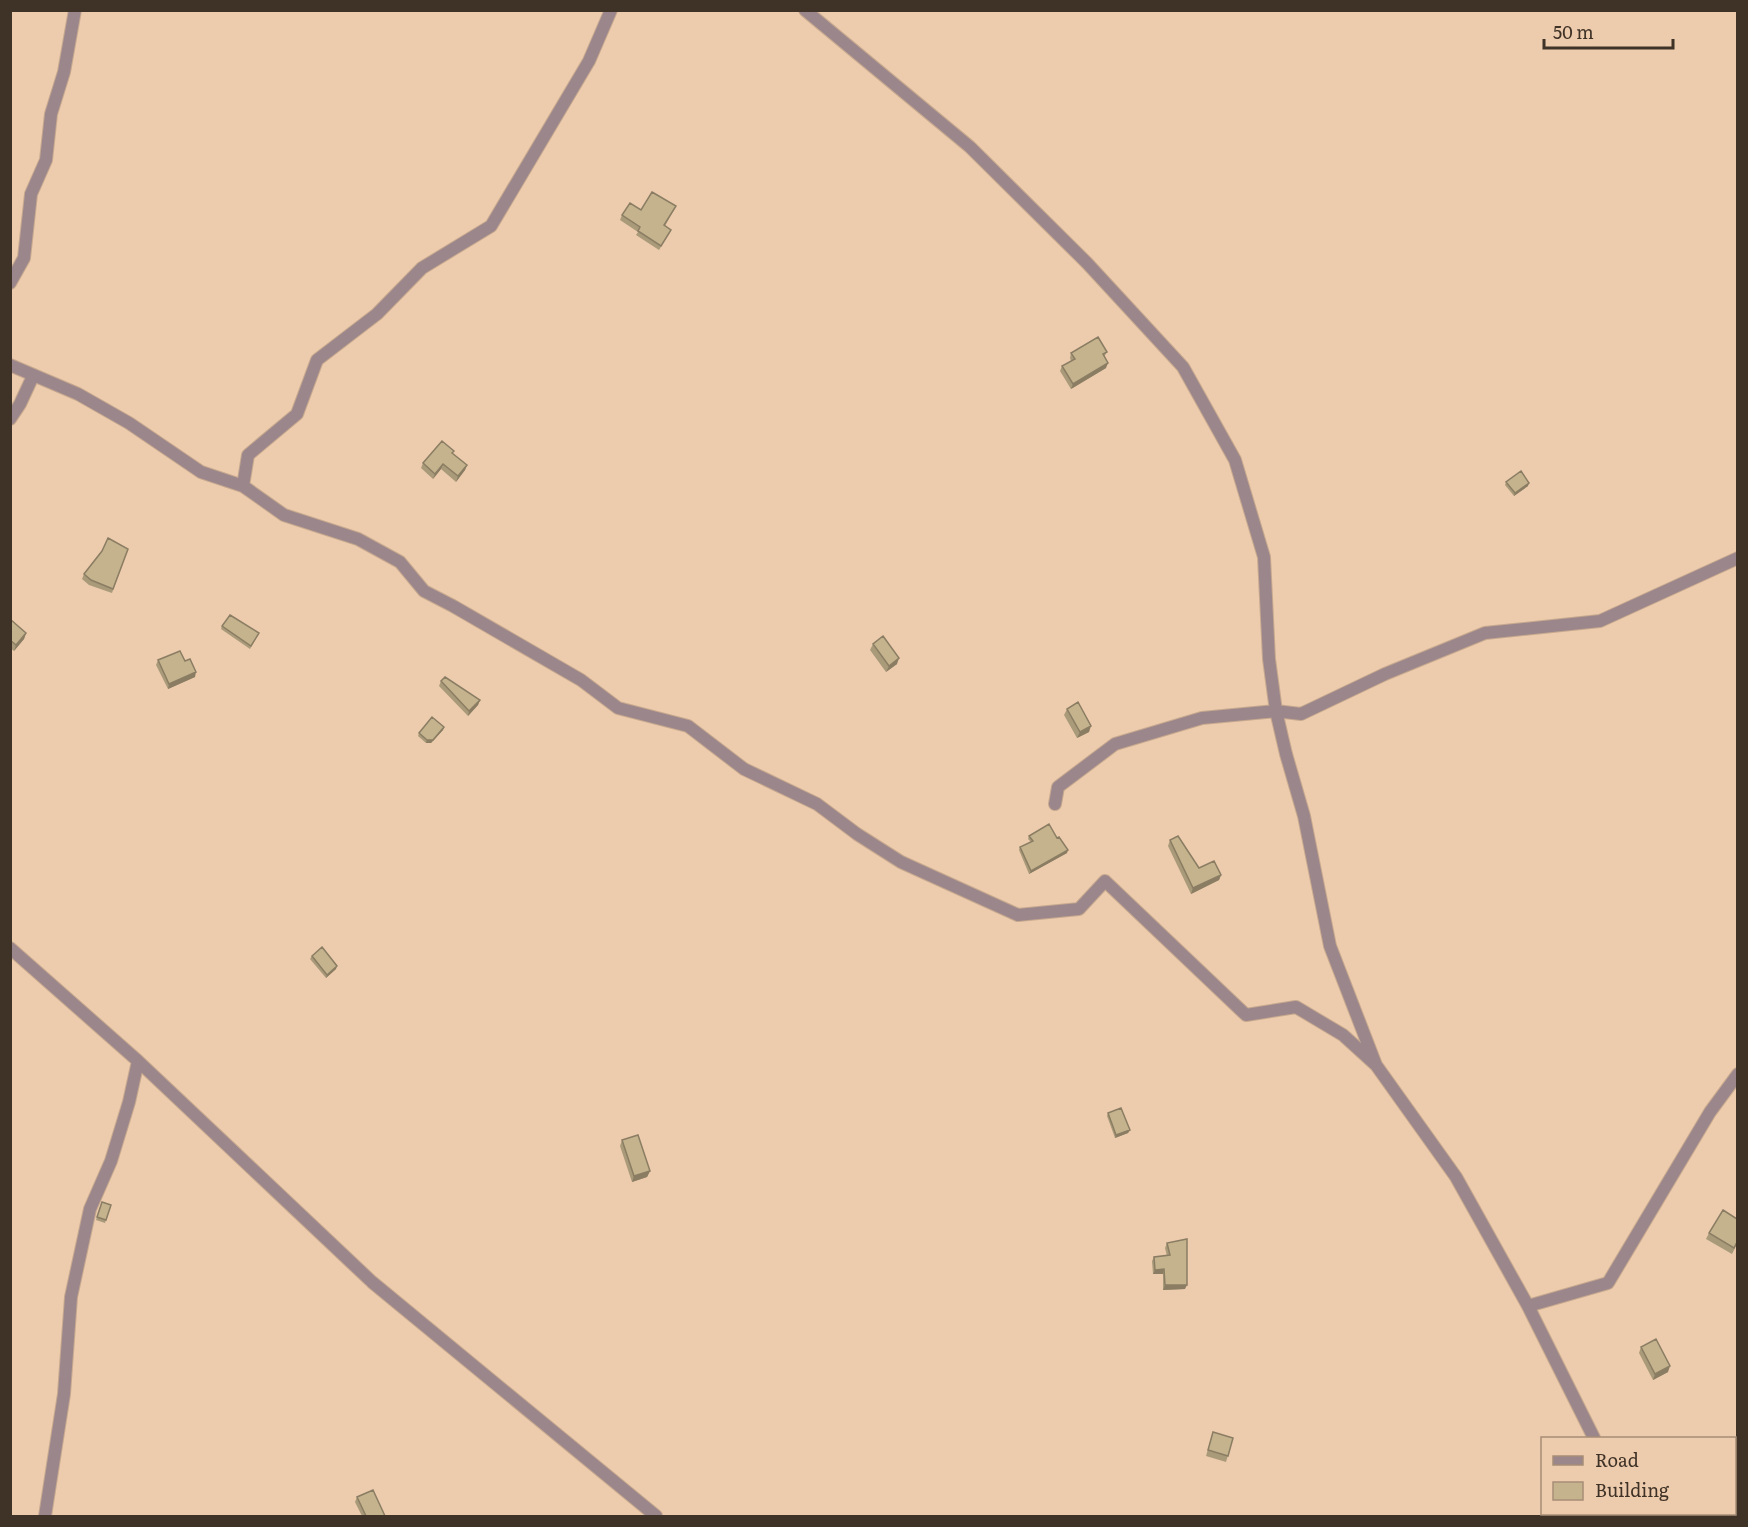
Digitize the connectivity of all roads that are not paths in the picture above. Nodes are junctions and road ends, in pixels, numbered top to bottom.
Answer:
1 (75, 10) edge
2 (611, 10) edge
3 (805, 10) edge
4 (10, 283) edge
5 (10, 365) edge
6 (33, 376) junction
7 (10, 419) edge
8 (243, 486) junction
9 (1737, 558) edge
10 (1276, 711) junction
11 (1055, 804) dead end
12 (10, 948) edge
13 (138, 1061) junction
14 (1376, 1065) junction
15 (1737, 1074) edge
16 (1528, 1306) junction
17 (1594, 1437) edge
18 (45, 1516) edge
19 (656, 1516) edge

1 - 4 street
2 - 8 street
3 - 10 street
5 - 6 street
6 - 7 street
6 - 8 street
8 - 14 street
9 - 10 street
10 - 11 street
10 - 14 street
12 - 13 street
13 - 18 street
13 - 19 street
14 - 16 street
15 - 16 street
16 - 17 street

